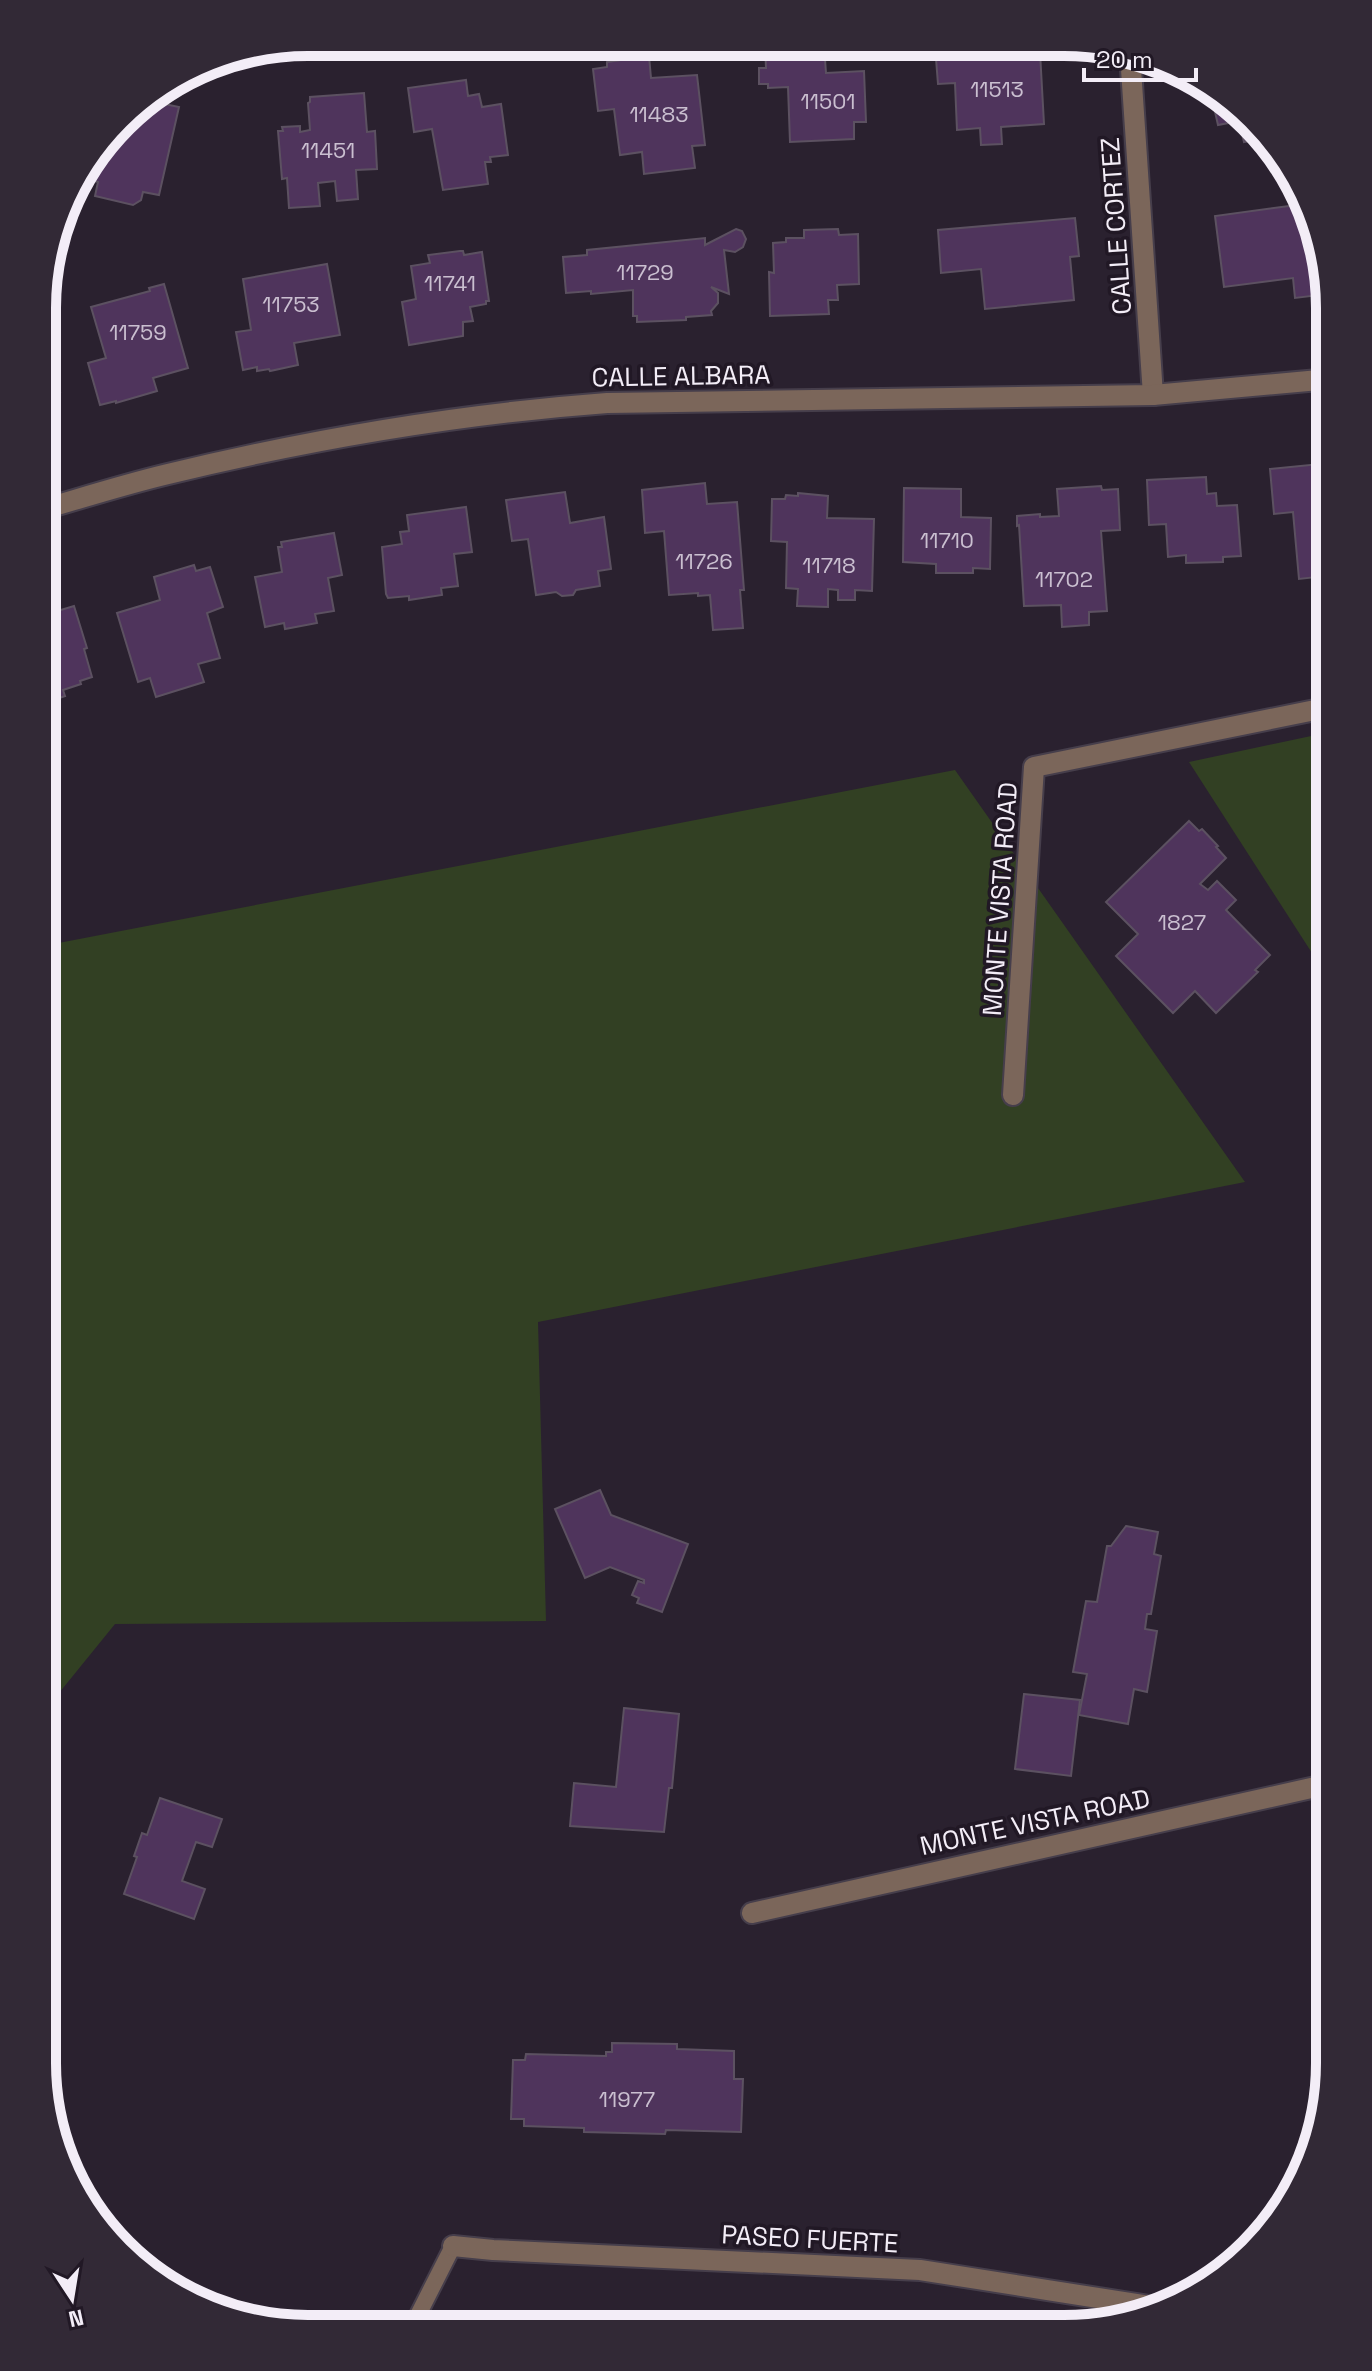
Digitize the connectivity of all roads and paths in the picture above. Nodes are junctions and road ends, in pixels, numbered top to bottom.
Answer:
1 (1131, 66) edge
2 (1316, 380) edge
3 (1153, 395) junction
4 (56, 506) edge
5 (1316, 710) edge
6 (1013, 1095) dead end
7 (1315, 1787) edge
8 (752, 1913) dead end
9 (453, 2246) joint
10 (1136, 2304) edge
11 (418, 2315) edge

1 - 3 street, CALLE CORTEZ
2 - 3 street, CALLE ALBARA
3 - 4 street, CALLE ALBARA
5 - 6 street, MONTE VISTA ROAD
7 - 8 street, MONTE VISTA ROAD
9 - 10 street, PASEO FUERTE
9 - 11 lane

